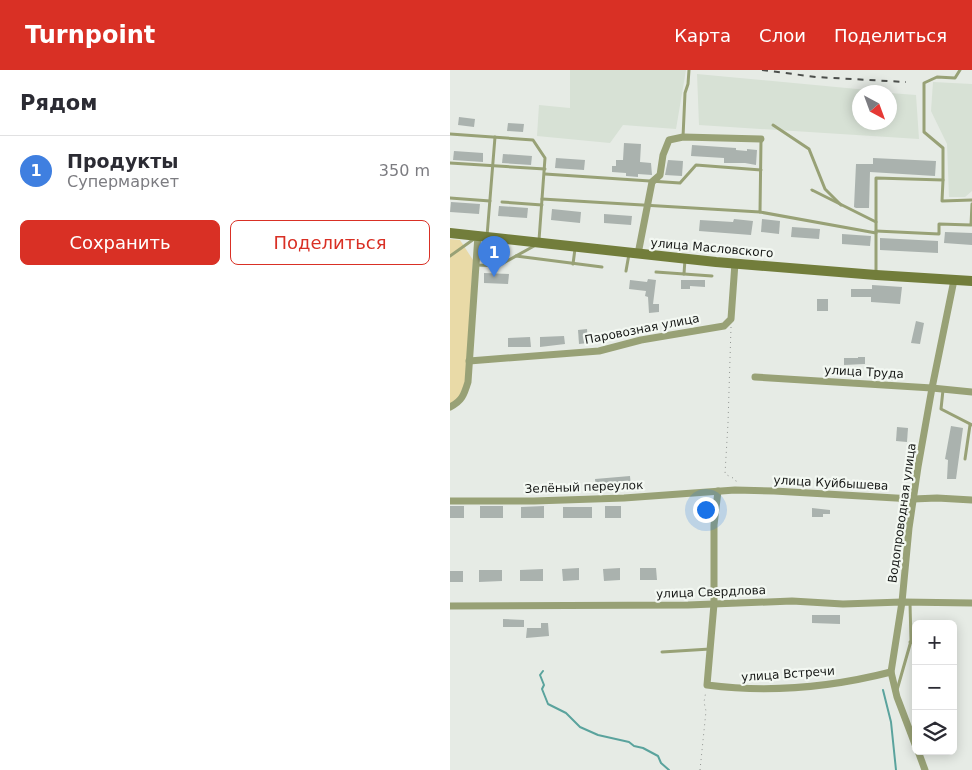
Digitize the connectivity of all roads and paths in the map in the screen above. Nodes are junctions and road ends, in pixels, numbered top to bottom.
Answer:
1 (689, 70) edge
2 (960, 70) edge
3 (773, 125) dead end
4 (450, 134) edge
5 (496, 137) junction
6 (683, 137) junction
7 (761, 139) joint
8 (450, 163) edge
9 (493, 166) junction
10 (761, 170) junction
11 (545, 171) junction
12 (944, 180) junction
13 (652, 182) junction
14 (812, 190) dead end
15 (450, 198) edge
16 (542, 198) junction
17 (972, 200) edge
18 (490, 201) junction
19 (502, 202) dead end
20 (972, 204) edge
21 (542, 205) junction
22 (842, 205) junction
23 (647, 206) junction
24 (760, 212) junction
25 (876, 222) junction
26 (876, 232) junction
27 (450, 233) edge
28 (483, 236) junction
29 (539, 242) junction
30 (575, 247) junction
31 (634, 254) junction
32 (450, 256) edge
33 (515, 256) junction
34 (686, 259) junction
35 (734, 263) junction
36 (573, 264) junction
37 (477, 265) dead end
38 (602, 267) dead end
39 (626, 271) dead end
40 (656, 272) dead end
41 (684, 274) junction
42 (876, 275) junction
43 (712, 276) dead end
44 (954, 280) junction
45 (972, 281) edge
46 (731, 319) junction
47 (470, 361) junction
48 (755, 377) dead end
49 (932, 388) junction
50 (943, 389) junction
51 (972, 392) edge
52 (450, 408) edge
53 (971, 425) edge
54 (965, 459) dead end
55 (736, 490) junction
56 (718, 491) junction
57 (913, 499) junction
58 (972, 500) edge
59 (450, 501) edge
60 (902, 602) junction
61 (910, 602) junction
62 (972, 603) edge
63 (714, 604) junction
64 (450, 606) edge
65 (910, 642) joint
66 (711, 649) junction
67 (662, 652) dead end
68 (890, 672) junction
69 (707, 685) junction
70 (896, 693) junction
71 (912, 736) edge
72 (919, 755) edge
73 (700, 770) edge
74 (925, 770) edge

1 - 6 lane
2 - 12 lane
3 - 22 lane
4 - 5 lane
5 - 9 lane
5 - 11 lane
6 - 7 street
6 - 13 street
7 - 10 lane
8 - 9 lane
9 - 11 lane
9 - 18 lane
10 - 13 lane
10 - 24 lane
11 - 13 lane
11 - 16 lane
12 - 17 lane
12 - 25 lane
13 - 23 street
14 - 22 lane
15 - 18 lane
16 - 21 lane
16 - 23 lane
18 - 28 lane
19 - 21 lane
20 - 26 lane
21 - 29 lane
22 - 25 lane
23 - 24 lane
23 - 31 street
24 - 26 lane
25 - 26 lane
26 - 42 lane
27 - 28 street, улица Масловского
28 - 29 street, улица Масловского
28 - 32 lane
28 - 47 street
29 - 30 street, улица Масловского
29 - 33 lane
30 - 31 street, улица Масловского
30 - 36 lane
31 - 34 street, улица Масловского
31 - 39 lane
33 - 36 lane
33 - 37 lane
34 - 35 street, улица Масловского
34 - 41 lane
35 - 42 street, улица Масловского
35 - 46 street
36 - 38 lane
40 - 41 lane
41 - 43 lane
42 - 44 street, улица Масловского
44 - 45 street, улица Масловского
44 - 49 street, Водопроводная улица
46 - 47 street, Паровозная улица
46 - 55 path
47 - 52 street
48 - 49 street, улица Труда
49 - 50 street, улица Труда
49 - 57 street, Водопроводная улица
50 - 51 street, улица Труда
50 - 53 lane
53 - 54 lane
55 - 56 street, улица Куйбышева
55 - 57 street, улица Куйбышева
56 - 59 street, Зелёный переулок
56 - 63 street
57 - 58 street, улица Куйбышева
57 - 60 street, Водопроводная улица
60 - 61 street, улица Свердлова
60 - 63 street, улица Свердлова
60 - 68 street, Водопроводная улица
61 - 62 street, улица Свердлова
61 - 65 lane
63 - 64 street, улица Свердлова
63 - 66 street
65 - 70 lane
66 - 67 lane
66 - 69 street
68 - 69 street, улица Встречи
68 - 70 street, Водопроводная улица
69 - 73 path
70 - 71 street, Водопроводная улица
72 - 74 street

